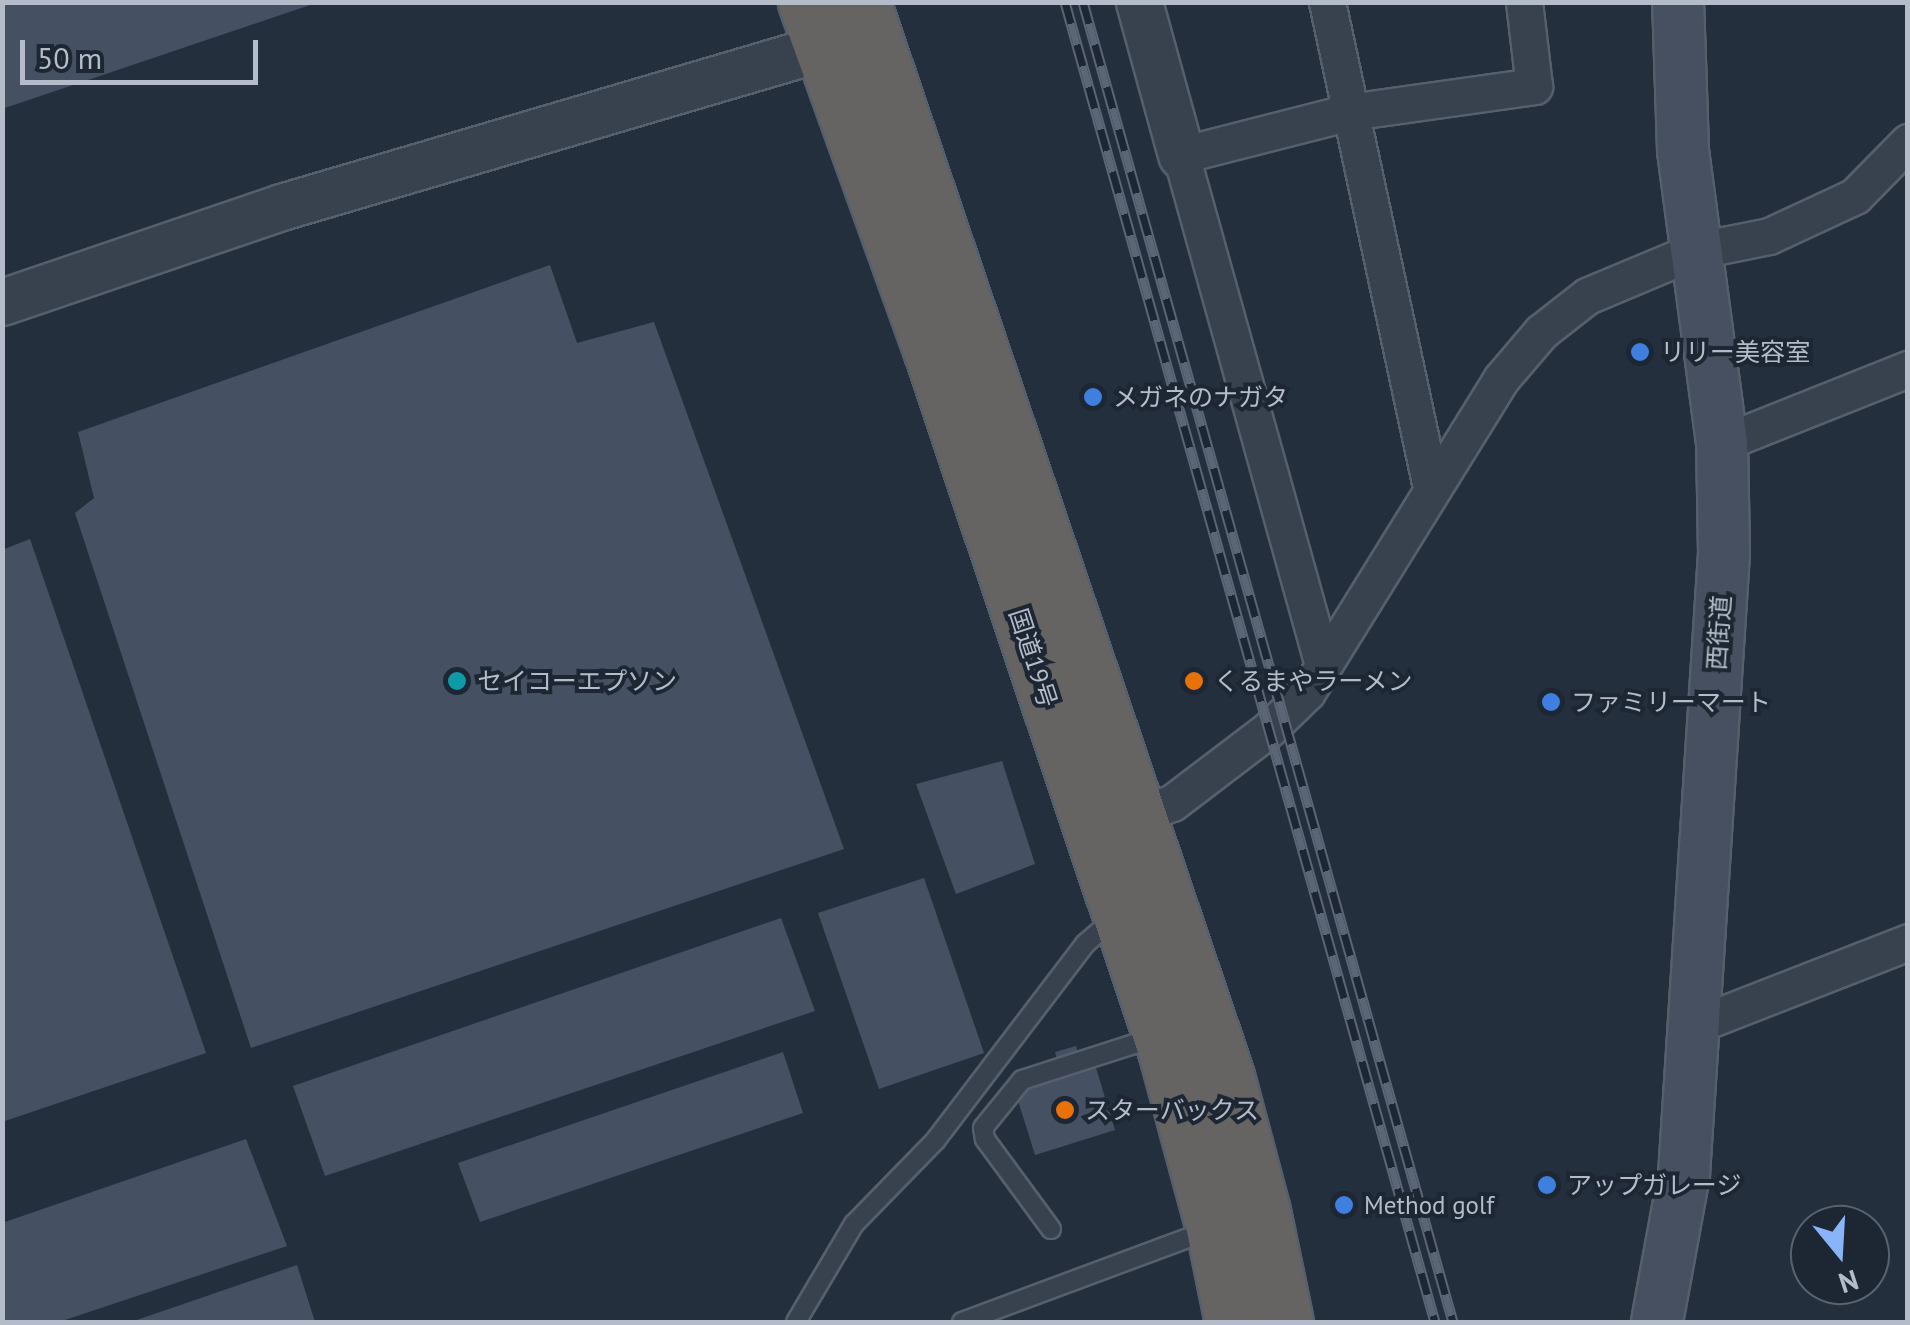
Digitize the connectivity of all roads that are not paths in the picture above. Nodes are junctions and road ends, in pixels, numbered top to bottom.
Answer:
1 (1139, 2) edge
2 (1327, 2) edge
3 (1524, 2) edge
4 (1678, 2) edge
5 (867, 17) edge
6 (814, 26) edge
7 (1350, 112) junction
8 (1908, 142) edge
9 (1181, 155) junction
10 (1694, 252) junction
11 (2, 302) edge
12 (1908, 368) edge
13 (1722, 442) junction
14 (1432, 490) junction
15 (1323, 665) junction
16 (1140, 814) junction
17 (1118, 915) junction
18 (1908, 942) edge
19 (1693, 1026) junction
20 (1161, 1035) junction
21 (1051, 1228) dead end
22 (1214, 1228) junction
23 (796, 1322) edge
24 (962, 1322) edge
25 (1233, 1322) edge
26 (1285, 1322) edge
27 (1656, 1322) edge

1 - 9 street
2 - 7 street
3 - 7 street
4 - 10 main road, 西街道
5 - 6 street
5 - 16 highway, 国道19号
6 - 11 street
6 - 17 highway, 国道19号
7 - 9 street
7 - 14 street
8 - 10 street
9 - 15 street
10 - 13 main road, 西街道
10 - 14 street
12 - 13 street
13 - 19 main road, 西街道
14 - 15 street
15 - 16 street
16 - 26 highway, 国道19号
17 - 20 highway, 国道19号
17 - 23 lane
18 - 19 street
19 - 27 main road, 西街道
20 - 21 lane
20 - 22 highway, 国道19号
22 - 24 lane
22 - 25 highway, 国道19号

